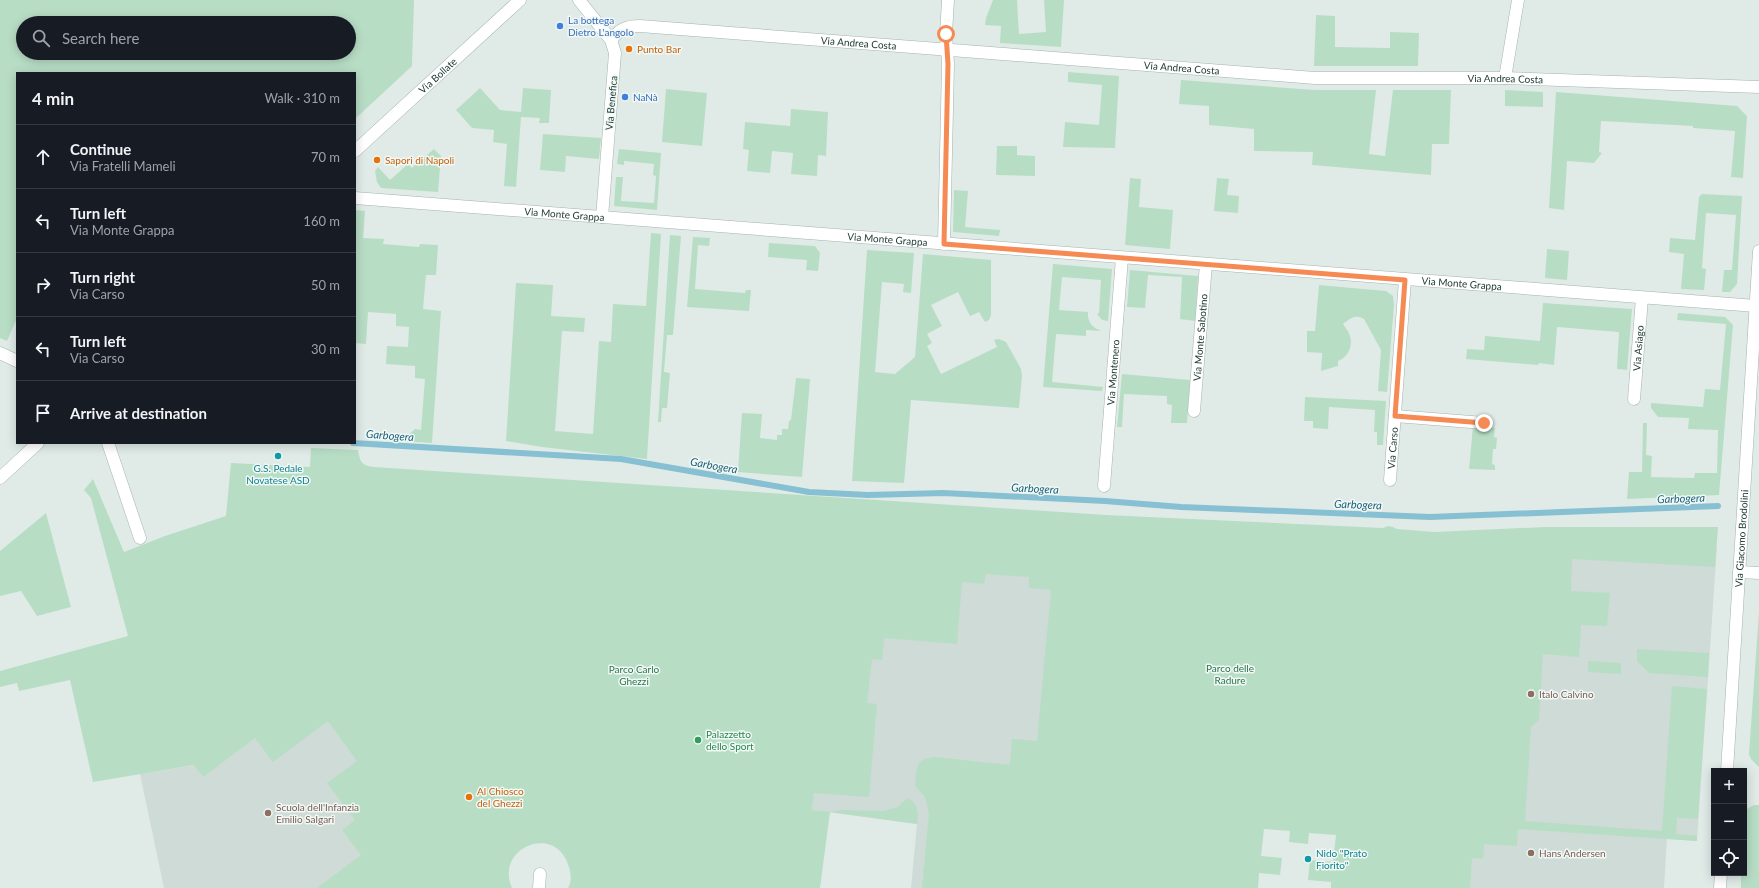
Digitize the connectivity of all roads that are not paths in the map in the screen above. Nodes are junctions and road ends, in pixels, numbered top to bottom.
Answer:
1 (520, 0) edge
2 (579, 0) edge
3 (948, 0) edge
4 (1518, 0) edge
5 (611, 40) junction
6 (947, 50) junction
7 (1505, 78) junction
8 (1759, 87) edge
9 (356, 151) edge
10 (356, 198) edge
11 (602, 218) junction
12 (944, 244) junction
13 (1759, 251) edge
14 (1122, 258) junction
15 (1206, 264) junction
16 (1405, 280) junction
17 (1642, 298) junction
18 (1756, 306) junction
19 (0, 354) edge
20 (16, 361) edge
21 (1634, 399) dead end
22 (1194, 411) dead end
23 (1395, 416) junction
24 (1484, 423) dead end
25 (37, 444) edge
26 (108, 444) edge
27 (0, 478) edge
28 (1390, 480) dead end
29 (1104, 486) dead end
30 (140, 538) dead end
31 (1739, 572) junction
32 (1759, 573) edge
33 (1727, 768) edge
34 (540, 874) dead end
35 (1721, 876) edge
36 (539, 888) edge
37 (1720, 888) edge

1 - 9 street, Via Bollate
2 - 5 street, Via Benefica
3 - 6 street
4 - 7 street
5 - 6 street, Via Andrea Costa
5 - 11 street, Via Benefica
6 - 7 street, Via Andrea Costa
6 - 12 street
7 - 8 street, Via Andrea Costa
10 - 11 street, Via Monte Grappa
11 - 12 street, Via Monte Grappa
12 - 14 street, Via Monte Grappa
13 - 18 street, Via Giacomo Brodolini
14 - 15 street, Via Monte Grappa
14 - 29 street, Via Montenero
15 - 16 street, Via Monte Grappa
15 - 22 street, Via Monte Sabotino
16 - 17 street, Via Monte Grappa
16 - 23 street, Via Carso
17 - 18 street, Via Monte Grappa
17 - 21 street, Via Asiago
18 - 31 street, Via Giacomo Brodolini
19 - 20 street
23 - 24 street, Via Carso
23 - 28 street, Via Carso
25 - 27 street
26 - 30 street
31 - 32 street
31 - 33 street, Via Giacomo Brodolini
34 - 36 street
35 - 37 street

